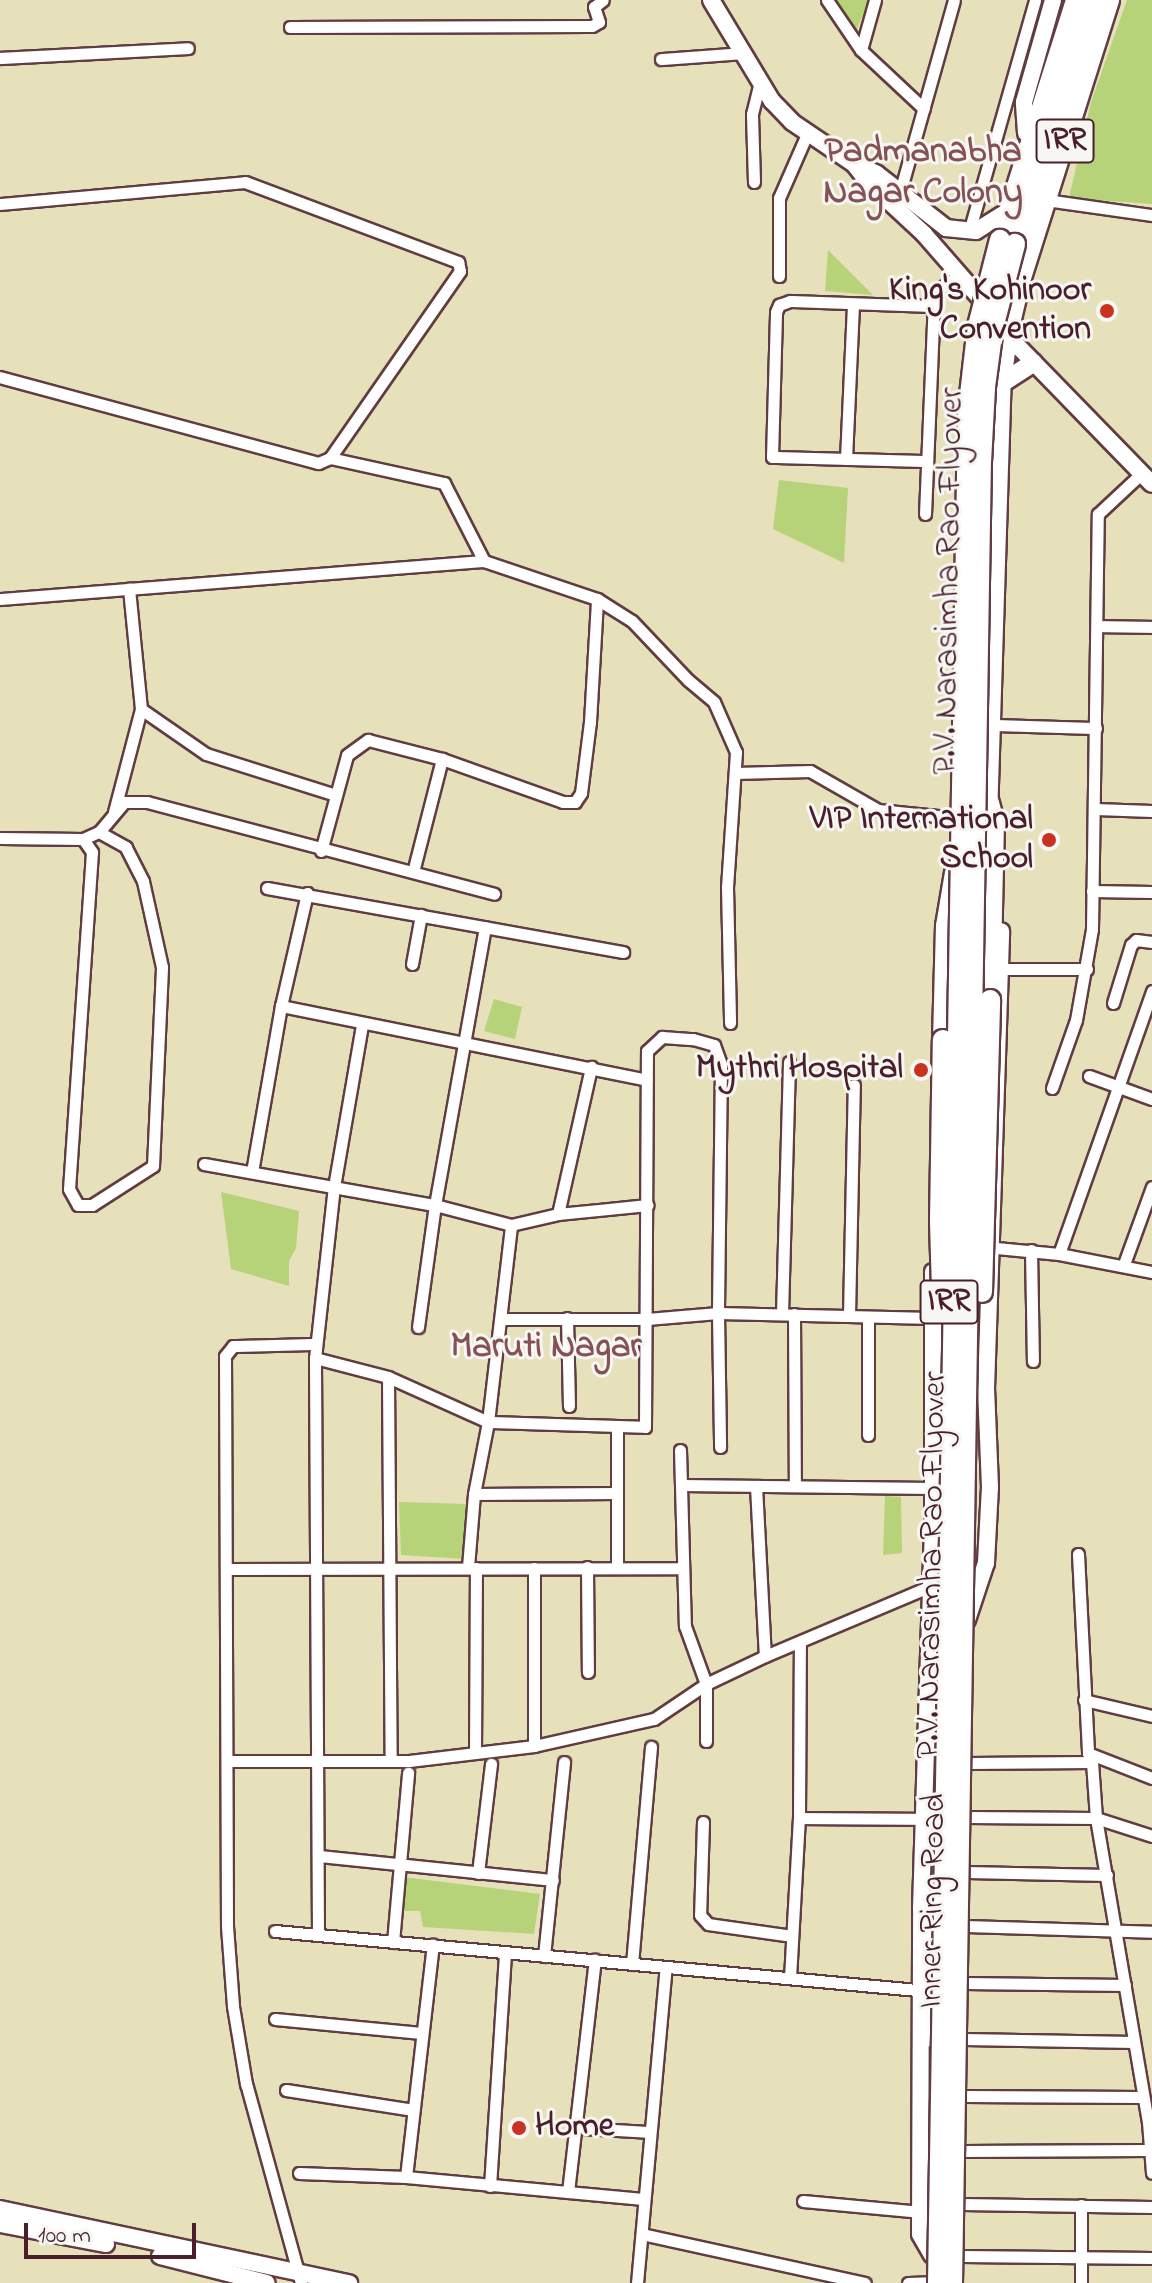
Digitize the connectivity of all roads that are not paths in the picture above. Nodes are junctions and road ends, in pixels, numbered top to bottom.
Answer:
1 (603, 0) edge
2 (711, 0) edge
3 (827, 0) edge
4 (875, 0) edge
5 (954, 0) edge
6 (1035, 0) edge
7 (1053, 0) edge
8 (1068, 0) edge
9 (1076, 0) edge
10 (1092, 0) edge
11 (1110, 0) edge
12 (290, 27) dead end
13 (188, 48) dead end
14 (861, 50) junction
15 (742, 53) junction
16 (0, 58) edge
17 (661, 59) dead end
18 (760, 83) junction
19 (924, 109) junction
20 (808, 132) junction
21 (1026, 133) junction
22 (854, 164) junction
23 (754, 182) dead end
24 (900, 192) junction
25 (1046, 200) junction
26 (0, 204) edge
27 (1002, 215) junction
28 (1152, 215) edge
29 (969, 232) junction
30 (986, 265) junction
31 (961, 275) junction
32 (779, 276) dead end
33 (1021, 281) junction
34 (978, 296) junction
35 (853, 304) junction
36 (933, 306) junction
37 (1008, 336) junction
38 (1033, 363) junction
39 (0, 377) edge
40 (1002, 383) junction
41 (330, 458) junction
42 (846, 459) junction
43 (927, 461) junction
44 (1147, 478) edge
45 (925, 514) dead end
46 (484, 561) junction
47 (129, 589) junction
48 (0, 599) edge
49 (597, 599) junction
50 (1097, 626) junction
51 (1152, 627) edge
52 (141, 709) junction
53 (992, 725) junction
54 (1096, 728) junction
55 (442, 759) junction
56 (735, 773) junction
57 (336, 795) junction
58 (989, 798) junction
59 (1095, 809) junction
60 (1152, 811) edge
61 (114, 812) junction
62 (958, 818) junction
63 (99, 832) junction
64 (0, 838) edge
65 (83, 839) junction
66 (321, 851) junction
67 (958, 855) junction
68 (413, 872) junction
69 (267, 888) dead end
70 (1092, 891) junction
71 (1152, 892) edge
72 (307, 893) junction
73 (494, 894) dead end
74 (421, 915) junction
75 (485, 927) junction
76 (1152, 942) edge
77 (623, 952) dead end
78 (412, 964) dead end
79 (1001, 969) junction
80 (1087, 969) junction
81 (1152, 991) edge
82 (1113, 1003) dead end
83 (281, 1006) junction
84 (730, 1023) dead end
85 (362, 1025) junction
86 (464, 1043) junction
87 (789, 1062) dead end
88 (591, 1067) junction
89 (1089, 1076) dead end
90 (647, 1080) junction
91 (854, 1085) dead end
92 (1052, 1088) dead end
93 (1120, 1089) junction
94 (1152, 1099) edge
95 (949, 1140) junction
96 (204, 1164) dead end
97 (252, 1172) junction
98 (334, 1187) junction
99 (1152, 1187) edge
100 (435, 1205) junction
101 (648, 1205) junction
102 (558, 1214) junction
103 (511, 1225) junction
104 (986, 1247) junction
105 (1031, 1250) junction
106 (1059, 1254) junction
107 (1124, 1264) junction
108 (1152, 1272) edge
109 (718, 1313) junction
110 (788, 1314) junction
111 (849, 1316) junction
112 (868, 1317) junction
113 (567, 1318) junction
114 (933, 1318) junction
115 (502, 1319) junction
116 (647, 1319) junction
117 (418, 1327) dead end
118 (316, 1344) junction
119 (315, 1358) junction
120 (1033, 1361) dead end
121 (388, 1377) junction
122 (569, 1406) dead end
123 (488, 1422) junction
124 (617, 1428) junction
125 (868, 1435) dead end
126 (720, 1447) dead end
127 (680, 1450) dead end
128 (681, 1485) junction
129 (756, 1486) junction
130 (795, 1486) junction
131 (933, 1488) junction
132 (617, 1493) junction
133 (474, 1494) junction
134 (958, 1518) junction
135 (1078, 1554) dead end
136 (587, 1567) junction
137 (617, 1567) junction
138 (316, 1568) junction
139 (390, 1568) junction
140 (472, 1568) junction
141 (534, 1568) junction
142 (681, 1568) junction
143 (227, 1569) junction
144 (936, 1584) junction
145 (800, 1643) junction
146 (765, 1656) junction
147 (588, 1672) dead end
148 (706, 1684) junction
149 (1084, 1700) junction
150 (1152, 1716) edge
151 (706, 1741) dead end
152 (534, 1746) junction
153 (651, 1747) dead end
154 (475, 1753) junction
155 (1090, 1757) junction
156 (391, 1759) junction
157 (229, 1761) junction
158 (315, 1761) junction
159 (564, 1762) dead end
160 (968, 1763) junction
161 (491, 1764) dead end
162 (408, 1773) dead end
163 (1152, 1778) edge
164 (936, 1793) junction
165 (967, 1793) junction
166 (967, 1817) junction
167 (799, 1818) junction
168 (1096, 1818) junction
169 (930, 1819) junction
170 (703, 1822) dead end
171 (1152, 1836) edge
172 (320, 1856) junction
173 (400, 1864) junction
174 (967, 1872) junction
175 (478, 1873) junction
176 (1107, 1875) junction
177 (553, 1880) junction
178 (966, 1926) junction
179 (1117, 1930) junction
180 (275, 1931) dead end
181 (1152, 1932) edge
182 (318, 1935) junction
183 (792, 1936) junction
184 (393, 1942) junction
185 (433, 1945) junction
186 (505, 1952) junction
187 (544, 1956) junction
188 (595, 1960) junction
189 (632, 1964) junction
190 (666, 1967) junction
191 (790, 1978) junction
192 (965, 1983) junction
193 (1125, 1985) junction
194 (927, 1990) junction
195 (275, 2019) dead end
196 (421, 2033) junction
197 (964, 2039) junction
198 (1134, 2042) junction
199 (286, 2090) dead end
200 (964, 2096) junction
201 (1141, 2097) junction
202 (413, 2110) junction
203 (584, 2128) dead end
204 (650, 2132) junction
205 (1149, 2150) junction
206 (963, 2151) junction
207 (299, 2173) dead end
208 (1152, 2173) edge
209 (406, 2177) junction
210 (490, 2186) junction
211 (568, 2192) junction
212 (643, 2199) junction
213 (803, 2201) dead end
214 (962, 2204) junction
215 (1081, 2205) junction
216 (1152, 2207) edge
217 (0, 2209) edge
218 (921, 2212) junction
219 (0, 2224) edge
220 (642, 2234) junction
221 (932, 2255) junction
222 (962, 2256) junction
223 (1081, 2256) junction
224 (1152, 2258) edge
225 (300, 2279) edge
226 (267, 2283) edge
227 (349, 2283) edge
228 (637, 2283) edge
229 (865, 2283) edge
230 (908, 2283) edge
231 (931, 2283) edge
232 (938, 2283) edge
233 (952, 2283) edge
234 (961, 2283) edge
235 (1081, 2283) edge

1 - 12 street
2 - 15 street
3 - 14 street
4 - 14 street
5 - 19 street
6 - 29 street
7 - 21 street
8 - 21 main road, Inner Ring Road / IRR
9 - 134 highway, P.V. Narasimha Rao Flyover, bridge
10 - 134 highway, P.V. Narasimha Rao Flyover, bridge
11 - 25 main road, Inner Ring Road / IRR
13 - 16 street
14 - 19 street
15 - 17 street
15 - 18 street
18 - 20 street
18 - 23 street
19 - 24 street
20 - 22 street
20 - 32 street
21 - 27 main road, Inner Ring Road / IRR
22 - 24 street
22 - 31 street
24 - 29 street
25 - 28 street
25 - 33 main road, Inner Ring Road / IRR
26 - 41 street
27 - 29 street
27 - 30 main road, Inner Ring Road / IRR
30 - 33 main road
30 - 34 main road, Inner Ring Road / IRR
31 - 34 street
31 - 36 street
33 - 37 main road, Inner Ring Road / IRR
34 - 62 main road, Inner Ring Road / IRR
35 - 36 street
35 - 42 street
35 - 42 street
36 - 43 street
37 - 38 street
37 - 40 main road, Inner Ring Road / IRR
38 - 40 main road
38 - 44 street
39 - 41 street
40 - 53 main road, Inner Ring Road / IRR
41 - 46 street
42 - 43 street
43 - 45 street
44 - 50 street
46 - 47 street
46 - 49 street
47 - 48 street
47 - 52 street
49 - 55 street
49 - 56 street
50 - 51 street
50 - 54 street
52 - 57 street
52 - 61 street
53 - 54 street
53 - 58 main road, Inner Ring Road / IRR
54 - 59 street
55 - 57 street
55 - 68 street
56 - 62 street
56 - 84 street
57 - 66 street
58 - 79 street
58 - 104 main road, Inner Ring Road / IRR
58 - 134 highway, bridge
59 - 60 street
59 - 70 street
61 - 63 street
61 - 66 street
62 - 67 main road, Inner Ring Road / IRR
63 - 65 street
63 - 65 street
64 - 65 street
66 - 68 street
67 - 95 main road, Inner Ring Road / IRR
67 - 134 highway, bridge
68 - 73 street
69 - 72 street
70 - 71 street
70 - 80 street
72 - 74 street
72 - 83 street
74 - 75 street
74 - 78 street
75 - 77 street
75 - 86 street
76 - 82 street
79 - 80 street
79 - 104 street
80 - 92 street
81 - 93 street
83 - 85 street
83 - 97 street
85 - 86 street
85 - 98 street
86 - 88 street
86 - 100 street
87 - 110 street
88 - 90 street
88 - 102 street
89 - 93 street
90 - 101 street
90 - 109 street
91 - 111 street
93 - 94 street
93 - 106 street
95 - 114 street
95 - 144 main road, Inner Ring Road / IRR
96 - 97 street
97 - 98 street
98 - 100 street
98 - 118 street
99 - 107 street
100 - 103 street
100 - 117 street
101 - 102 street
101 - 116 street
102 - 103 street
103 - 115 street
104 - 105 street
104 - 160 main road, Inner Ring Road / IRR
105 - 106 street
105 - 120 street
106 - 107 street
107 - 108 street
109 - 110 street
109 - 116 street
109 - 126 street
110 - 111 street
110 - 130 street
111 - 112 street
112 - 114 street
112 - 125 street
113 - 115 street
113 - 116 street
113 - 122 street
114 - 131 street
115 - 123 street
116 - 124 street
118 - 119 street
118 - 143 street
119 - 121 street
119 - 138 street
121 - 123 street
121 - 139 street
123 - 124 street
123 - 133 street
124 - 132 street
127 - 128 street
128 - 129 street
128 - 142 street
129 - 130 street
129 - 146 street
130 - 131 street
131 - 144 street
132 - 133 street
132 - 137 street
133 - 140 street
134 - 232 highway, P.V. Narasimha Rao Flyover, bridge
134 - 233 highway, P.V. Narasimha Rao Flyover, bridge
135 - 149 street
136 - 137 street
136 - 141 street
136 - 147 street
137 - 142 street
138 - 139 street
138 - 143 street
138 - 158 street
139 - 140 street
139 - 156 street
140 - 141 street
140 - 154 street
141 - 152 street
142 - 148 street
143 - 157 street
144 - 145 street
144 - 164 main road, Inner Ring Road / IRR
144 - 169 street
145 - 146 street
145 - 167 street
146 - 148 street
148 - 151 street
148 - 152 street
149 - 150 street
149 - 155 street
152 - 154 street
153 - 189 street
154 - 156 street
155 - 160 street
155 - 163 street
155 - 168 street
156 - 158 street
157 - 158 street
157 - 225 street
158 - 172 street
159 - 177 street
160 - 165 main road, Inner Ring Road / IRR
161 - 175 street
162 - 173 street
164 - 165 main road
164 - 169 main road, Inner Ring Road / IRR
165 - 166 main road, Inner Ring Road / IRR
166 - 168 street
166 - 174 main road, Inner Ring Road / IRR
167 - 169 street
167 - 183 street
168 - 171 street
168 - 176 street
169 - 194 main road, Inner Ring Road / IRR
170 - 183 street
172 - 173 street
172 - 182 street
173 - 175 street
173 - 184 street
174 - 176 street
174 - 178 main road, Inner Ring Road / IRR
175 - 177 street
176 - 179 street
177 - 187 street
178 - 179 street
178 - 192 main road, Inner Ring Road / IRR
179 - 181 street
179 - 193 street
180 - 182 street
182 - 184 street
183 - 191 street
184 - 185 street
185 - 186 street
185 - 196 street
186 - 187 street
186 - 210 street
187 - 188 street
188 - 189 street
188 - 211 street
189 - 190 street
190 - 191 street
190 - 204 street
191 - 194 street
192 - 193 street
192 - 197 main road, Inner Ring Road / IRR
193 - 198 street
194 - 218 street
194 - 221 main road, Inner Ring Road / IRR
195 - 196 street
196 - 202 street
197 - 198 street
197 - 200 main road, Inner Ring Road / IRR
198 - 201 street
199 - 202 street
200 - 201 street
200 - 206 main road, Inner Ring Road / IRR
201 - 205 street
202 - 209 street
203 - 204 street
204 - 212 street
205 - 206 street
205 - 208 street
206 - 214 main road, Inner Ring Road / IRR
207 - 209 street
209 - 210 street
210 - 211 street
211 - 212 street
212 - 220 street
213 - 218 street
214 - 215 street
214 - 222 main road, Inner Ring Road / IRR
215 - 216 street
215 - 223 street
217 - 225 street
218 - 221 street
219 - 226 street
220 - 228 street
220 - 229 street
221 - 231 main road, Inner Ring Road / IRR
222 - 223 street
222 - 234 main road, Inner Ring Road / IRR
223 - 224 street
223 - 235 street
225 - 227 street
230 - 231 street

